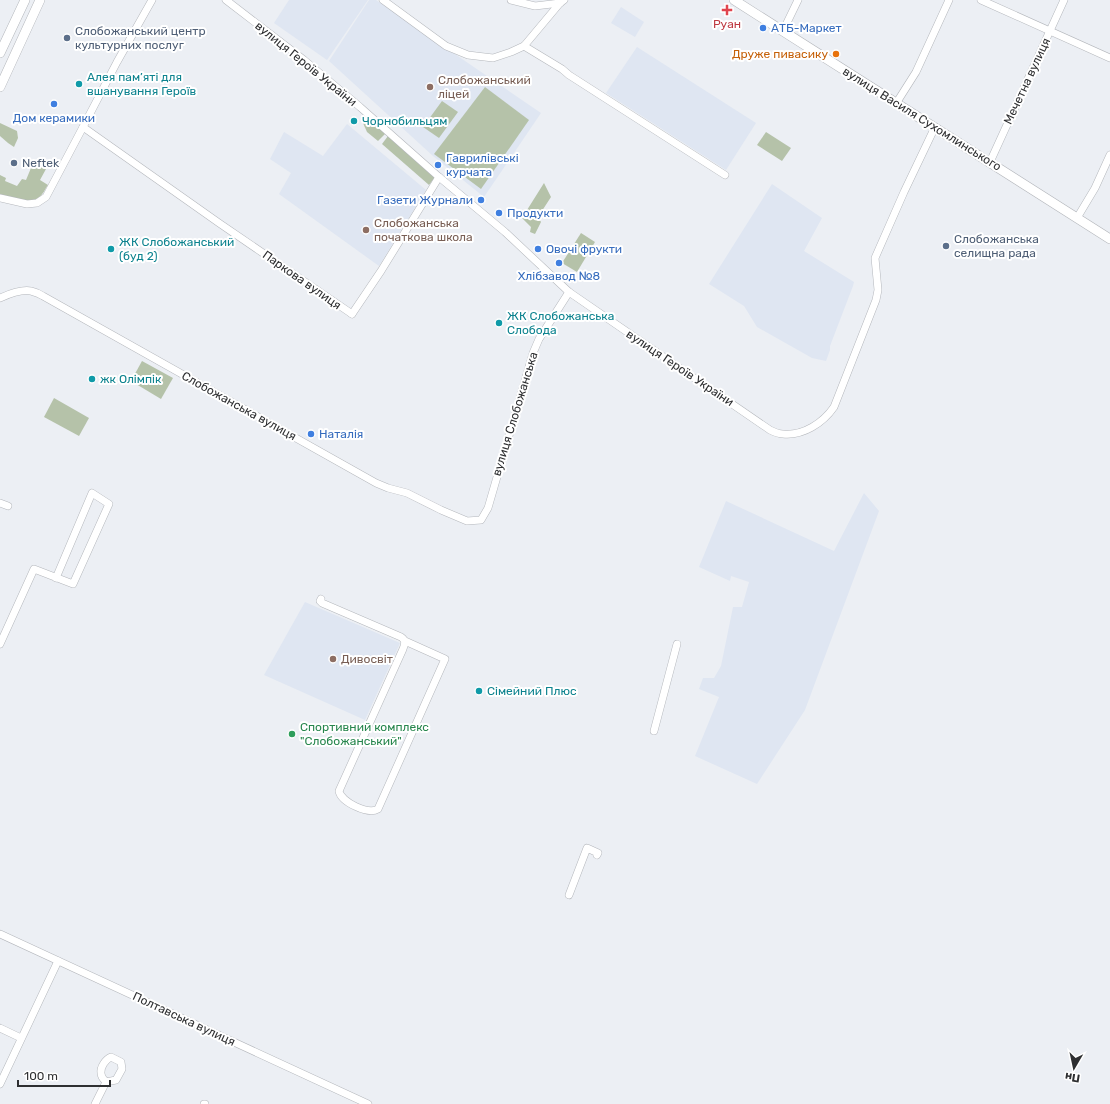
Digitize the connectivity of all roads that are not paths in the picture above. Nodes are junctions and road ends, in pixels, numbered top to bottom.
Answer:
1 (25, 0) edge
2 (40, 0) edge
3 (152, 0) edge
4 (226, 0) edge
5 (383, 0) edge
6 (511, 0) edge
7 (734, 0) edge
8 (798, 0) edge
9 (949, 0) edge
10 (981, 0) edge
11 (1064, 0) edge
12 (562, 2) edge
13 (544, 5) junction
14 (550, 15) junction
15 (1050, 30) junction
16 (783, 31) junction
17 (524, 46) junction
18 (0, 53) edge
19 (1110, 58) edge
20 (0, 87) edge
21 (897, 102) junction
22 (83, 127) junction
23 (935, 127) junction
24 (1110, 155) edge
25 (990, 162) junction
26 (725, 175) dead end
27 (439, 177) junction
28 (0, 198) edge
29 (1077, 218) junction
30 (1110, 239) edge
31 (569, 292) junction
32 (0, 298) edge
33 (0, 502) edge
34 (8, 506) dead end
35 (481, 520) joint
36 (56, 578) junction
37 (320, 599) dead end
38 (404, 641) junction
39 (0, 644) edge
40 (677, 644) dead end
41 (654, 731) dead end
42 (597, 855) dead end
43 (569, 895) dead end
44 (0, 934) edge
45 (58, 961) junction
46 (0, 1028) edge
47 (21, 1038) junction
48 (106, 1082) dead end
49 (0, 1084) edge
50 (95, 1104) edge
51 (368, 1104) edge

1 - 18 main road
2 - 20 main road
3 - 22 street
4 - 27 street, вулиця Героїв України
5 - 17 street
6 - 13 street
7 - 16 main road, вулиця Василя Сухомлинського
8 - 16 street
9 - 21 street
10 - 15 street
11 - 15 street, Мечетна вулиця
12 - 13 street
12 - 14 street
13 - 14 street
14 - 17 street
15 - 19 street
15 - 25 street, Мечетна вулиця
16 - 21 main road, вулиця Василя Сухомлинського
17 - 26 street
21 - 23 main road, вулиця Василя Сухомлинського
22 - 27 street, Паркова вулиця
22 - 28 street
23 - 25 main road, вулиця Василя Сухомлинського
23 - 31 street, вулиця Героїв України
24 - 29 street
25 - 29 main road, вулиця Василя Сухомлинського
27 - 31 street, вулиця Героїв України
29 - 30 main road, вулиця Василя Сухомлинського
31 - 35 street, вулиця Слобожанська
32 - 35 street, Слобожанська вулиця
33 - 34 street
36 - 36 street
36 - 39 street
37 - 38 street
38 - 38 street
40 - 41 street
42 - 43 street
44 - 45 street, Полтавська вулиця
45 - 47 street
45 - 51 street, Полтавська вулиця
46 - 47 street
47 - 49 street
48 - 50 street

